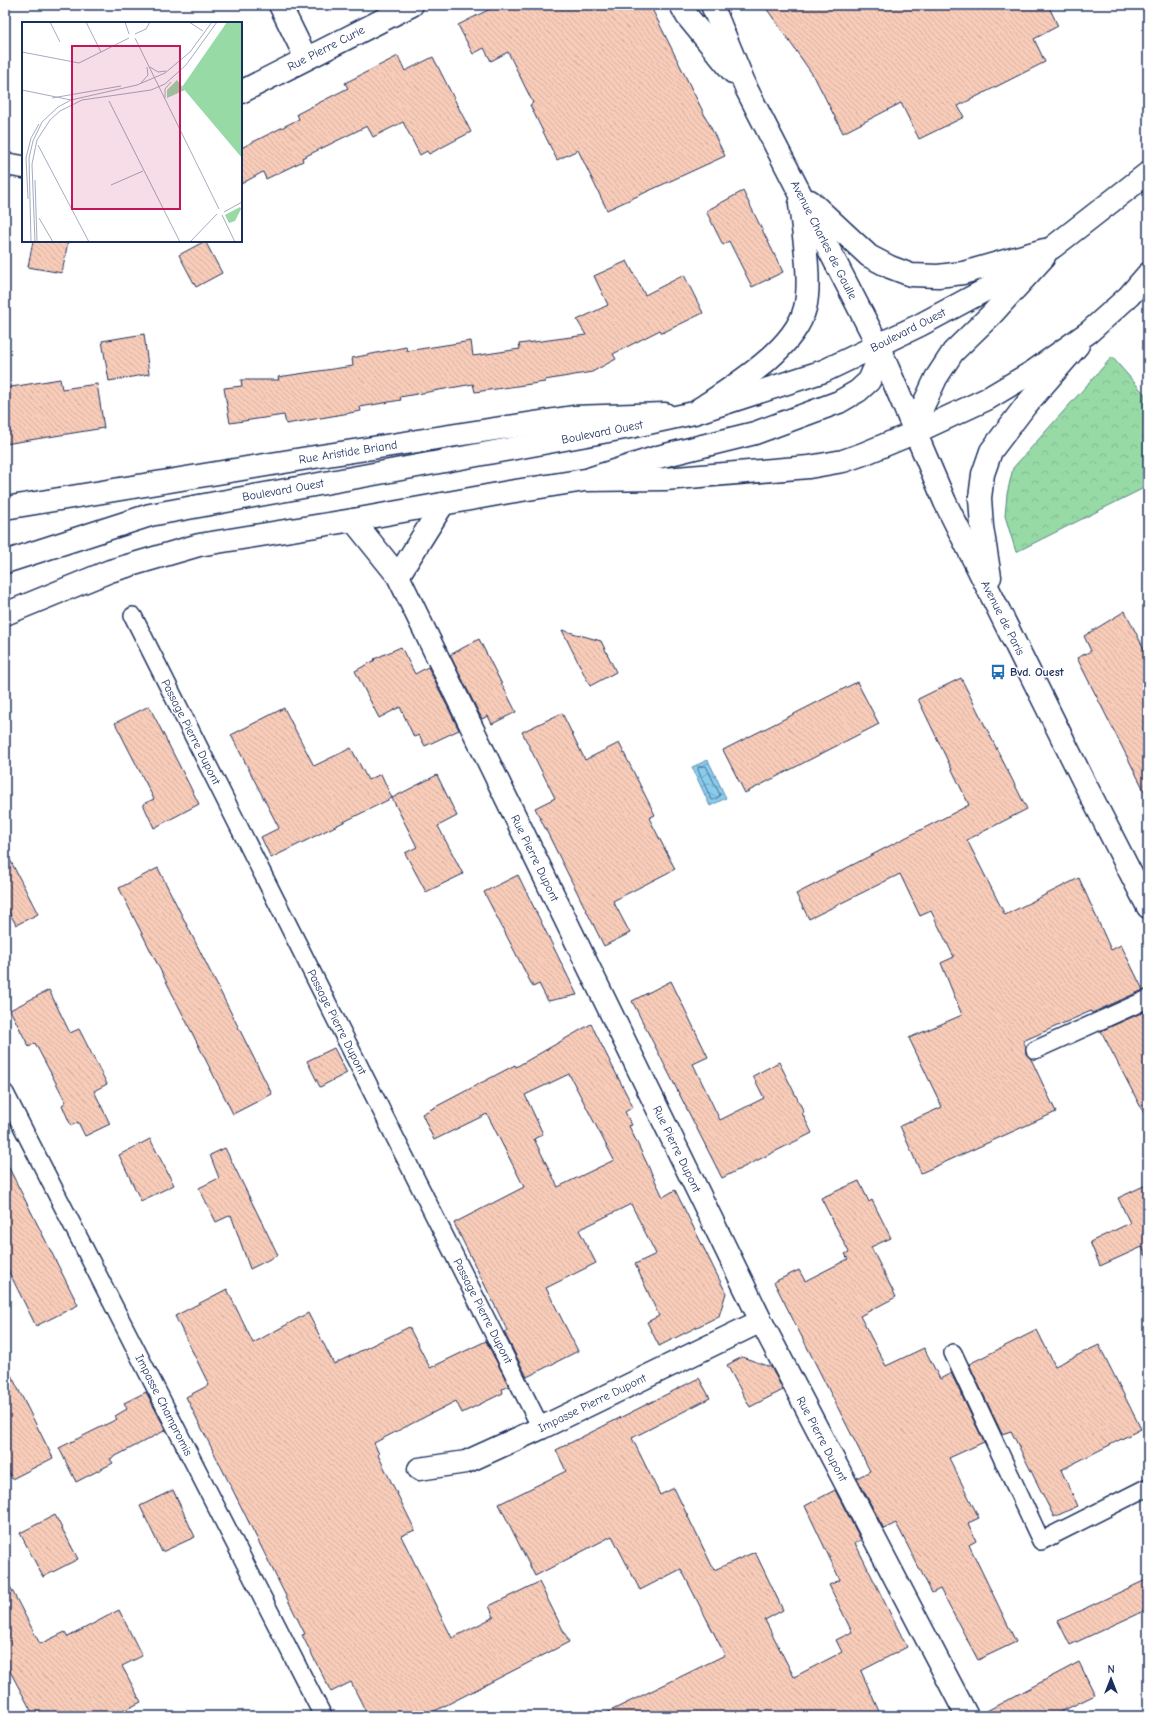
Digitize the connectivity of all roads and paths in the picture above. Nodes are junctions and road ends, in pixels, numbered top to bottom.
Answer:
1 (280, 5) edge
2 (412, 5) edge
3 (681, 5) edge
4 (712, 5) edge
5 (306, 58) junction
6 (747, 90) junction
7 (242, 91) edge
8 (5, 164) edge
9 (22, 167) edge
10 (1148, 173) edge
11 (799, 191) junction
12 (1053, 247) junction
13 (1148, 274) edge
14 (1089, 332) junction
15 (878, 345) junction
16 (898, 390) joint
17 (694, 413) junction
18 (916, 432) junction
19 (585, 480) junction
20 (443, 504) junction
21 (5, 508) edge
22 (353, 520) junction
23 (5, 562) edge
24 (398, 576) junction
25 (994, 600) junction
26 (5, 614) edge
27 (133, 616) dead end
28 (1148, 907) edge
29 (1148, 999) edge
30 (1035, 1050) dead end
31 (5, 1093) edge
32 (761, 1321) junction
33 (953, 1353) dead end
34 (541, 1428) junction
35 (419, 1469) dead end
36 (1148, 1487) edge
37 (323, 1716) edge
38 (967, 1716) edge

1 - 5 main road
2 - 5 main road, Rue Pierre Curie
3 - 6 main road, Avenue Charles de Gaulle
4 - 6 main road, Avenue Charles de Gaulle
5 - 7 main road, Rue Pierre Curie
6 - 11 main road, Avenue Charles de Gaulle
8 - 9 main road
10 - 12 main road, Boulevard Ouest
11 - 12 main road
11 - 15 main road, Avenue Charles de Gaulle
11 - 17 main road
12 - 15 main road, Boulevard Ouest
12 - 18 main road
13 - 14 main road
14 - 18 main road
14 - 25 main road
15 - 16 main road, Avenue Charles de Gaulle
15 - 17 main road, Boulevard Ouest
15 - 19 main road
16 - 18 main road, Avenue de Paris
17 - 21 main road, Rue Aristide Briand
17 - 23 main road, Boulevard Ouest
18 - 19 main road
18 - 25 main road, Avenue de Paris
19 - 20 main road
20 - 22 main road
20 - 24 main road
22 - 24 main road, Rue Pierre Dupont
22 - 26 main road
24 - 32 main road, Rue Pierre Dupont
25 - 28 main road, Avenue de Paris
27 - 34 lane, Passage Pierre Dupont
29 - 30 lane
31 - 37 lane, Impasse Champromis
32 - 34 main road, Impasse Pierre Dupont
32 - 38 main road, Rue Pierre Dupont
33 - 36 lane
34 - 35 main road, Impasse Pierre Dupont

